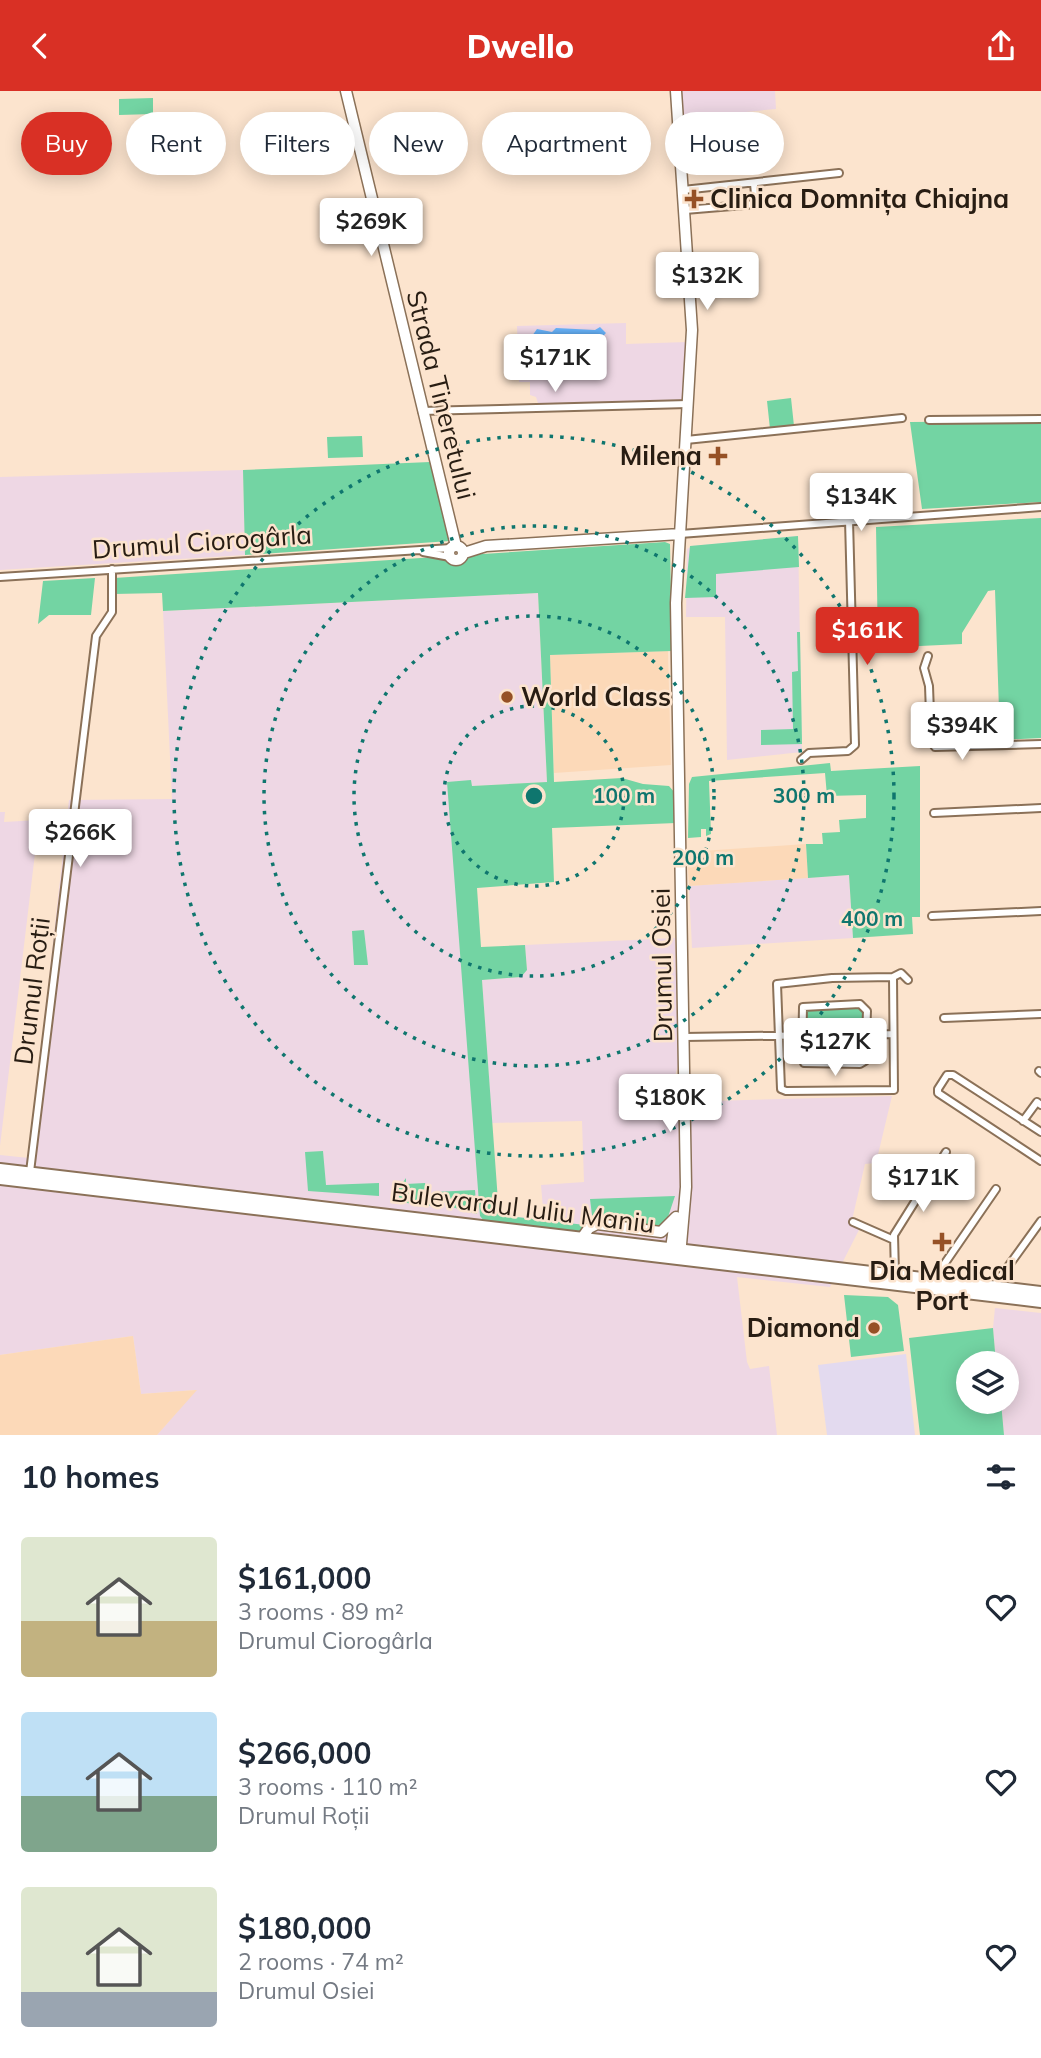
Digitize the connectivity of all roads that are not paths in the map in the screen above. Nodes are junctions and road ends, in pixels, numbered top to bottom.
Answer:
1 (346, 91) edge
2 (676, 91) edge
3 (839, 173) dead end
4 (754, 184) junction
5 (683, 190) junction
6 (685, 210) junction
7 (688, 404) junction
8 (422, 411) junction
9 (902, 418) dead end
10 (1041, 419) edge
11 (929, 421) dead end
12 (691, 440) junction
13 (1041, 507) edge
14 (849, 520) junction
15 (693, 533) junction
16 (680, 534) junction
17 (679, 547) junction
18 (455, 551) junction
19 (112, 569) junction
20 (0, 577) edge
21 (928, 656) dead end
22 (1041, 744) edge
23 (802, 760) dead end
24 (1041, 808) edge
25 (934, 813) dead end
26 (1041, 911) edge
27 (932, 916) dead end
28 (893, 977) junction
29 (908, 980) dead end
30 (1041, 1014) edge
31 (944, 1018) dead end
32 (867, 1034) junction
33 (894, 1034) junction
34 (802, 1035) junction
35 (777, 1036) junction
36 (684, 1037) junction
37 (1041, 1105) edge
38 (1023, 1121) junction
39 (1041, 1132) edge
40 (946, 1152) dead end
41 (1041, 1161) edge
42 (0, 1169) edge
43 (30, 1172) junction
44 (0, 1179) edge
45 (686, 1187) junction
46 (996, 1189) dead end
47 (245, 1198) junction
48 (227, 1206) junction
49 (676, 1217) junction
50 (393, 1221) junction
51 (1041, 1221) edge
52 (853, 1222) dead end
53 (582, 1238) junction
54 (894, 1240) junction
55 (676, 1254) junction
56 (845, 1274) junction
57 (895, 1275) junction
58 (934, 1279) junction
59 (994, 1286) junction
60 (1041, 1292) edge
61 (1021, 1295) junction
62 (1041, 1302) edge

1 - 8 street, Strada Tineretului
2 - 5 street, Drumul Osiei
3 - 4 street
4 - 5 street
4 - 6 street
5 - 6 street, Drumul Osiei
6 - 7 street, Drumul Osiei
7 - 8 street
7 - 12 street, Drumul Osiei
8 - 18 street, Strada Tineretului
9 - 12 street
10 - 11 street
12 - 16 street, Drumul Osiei
13 - 14 street
14 - 15 street
14 - 23 street
15 - 16 street
15 - 17 street
16 - 17 street, Drumul Osiei
16 - 18 street, Drumul Ciorogârla
17 - 36 street, Drumul Osiei
18 - 19 street, Drumul Ciorogârla
19 - 20 street, Drumul Ciorogârla
19 - 43 street, Drumul Roții
21 - 22 street
24 - 25 street
26 - 27 street
28 - 29 street
28 - 33 street
28 - 35 street
30 - 31 street
32 - 33 street
32 - 34 street
32 - 34 street
32 - 34 street
33 - 35 street
34 - 35 street
35 - 36 street
36 - 45 street, Drumul Osiei
37 - 38 street
38 - 39 street
38 - 41 street
40 - 54 street
42 - 43 main road, Bulevardul Iuliu Maniu
43 - 47 main road, Bulevardul Iuliu Maniu
44 - 48 main road, Bulevardul Iuliu Maniu
45 - 49 street, Drumul Osiei
45 - 55 street, Drumul Osiei
46 - 58 street
47 - 48 main road
47 - 50 main road, Bulevardul Iuliu Maniu
48 - 50 main road, Bulevardul Iuliu Maniu
49 - 53 street
49 - 55 street, Drumul Osiei
50 - 53 main road, Bulevardul Iuliu Maniu
50 - 55 main road, Bulevardul Iuliu Maniu
51 - 59 street
52 - 54 street
53 - 55 main road, Bulevardul Iuliu Maniu
54 - 57 street
55 - 56 main road, Bulevardul Iuliu Maniu
56 - 57 main road, Bulevardul Iuliu Maniu
56 - 61 main road, Bulevardul Iuliu Maniu
57 - 58 main road, Bulevardul Iuliu Maniu
58 - 59 main road, Bulevardul Iuliu Maniu
59 - 61 main road, Bulevardul Iuliu Maniu
60 - 61 main road, Bulevardul Iuliu Maniu
61 - 62 main road, Bulevardul Iuliu Maniu

